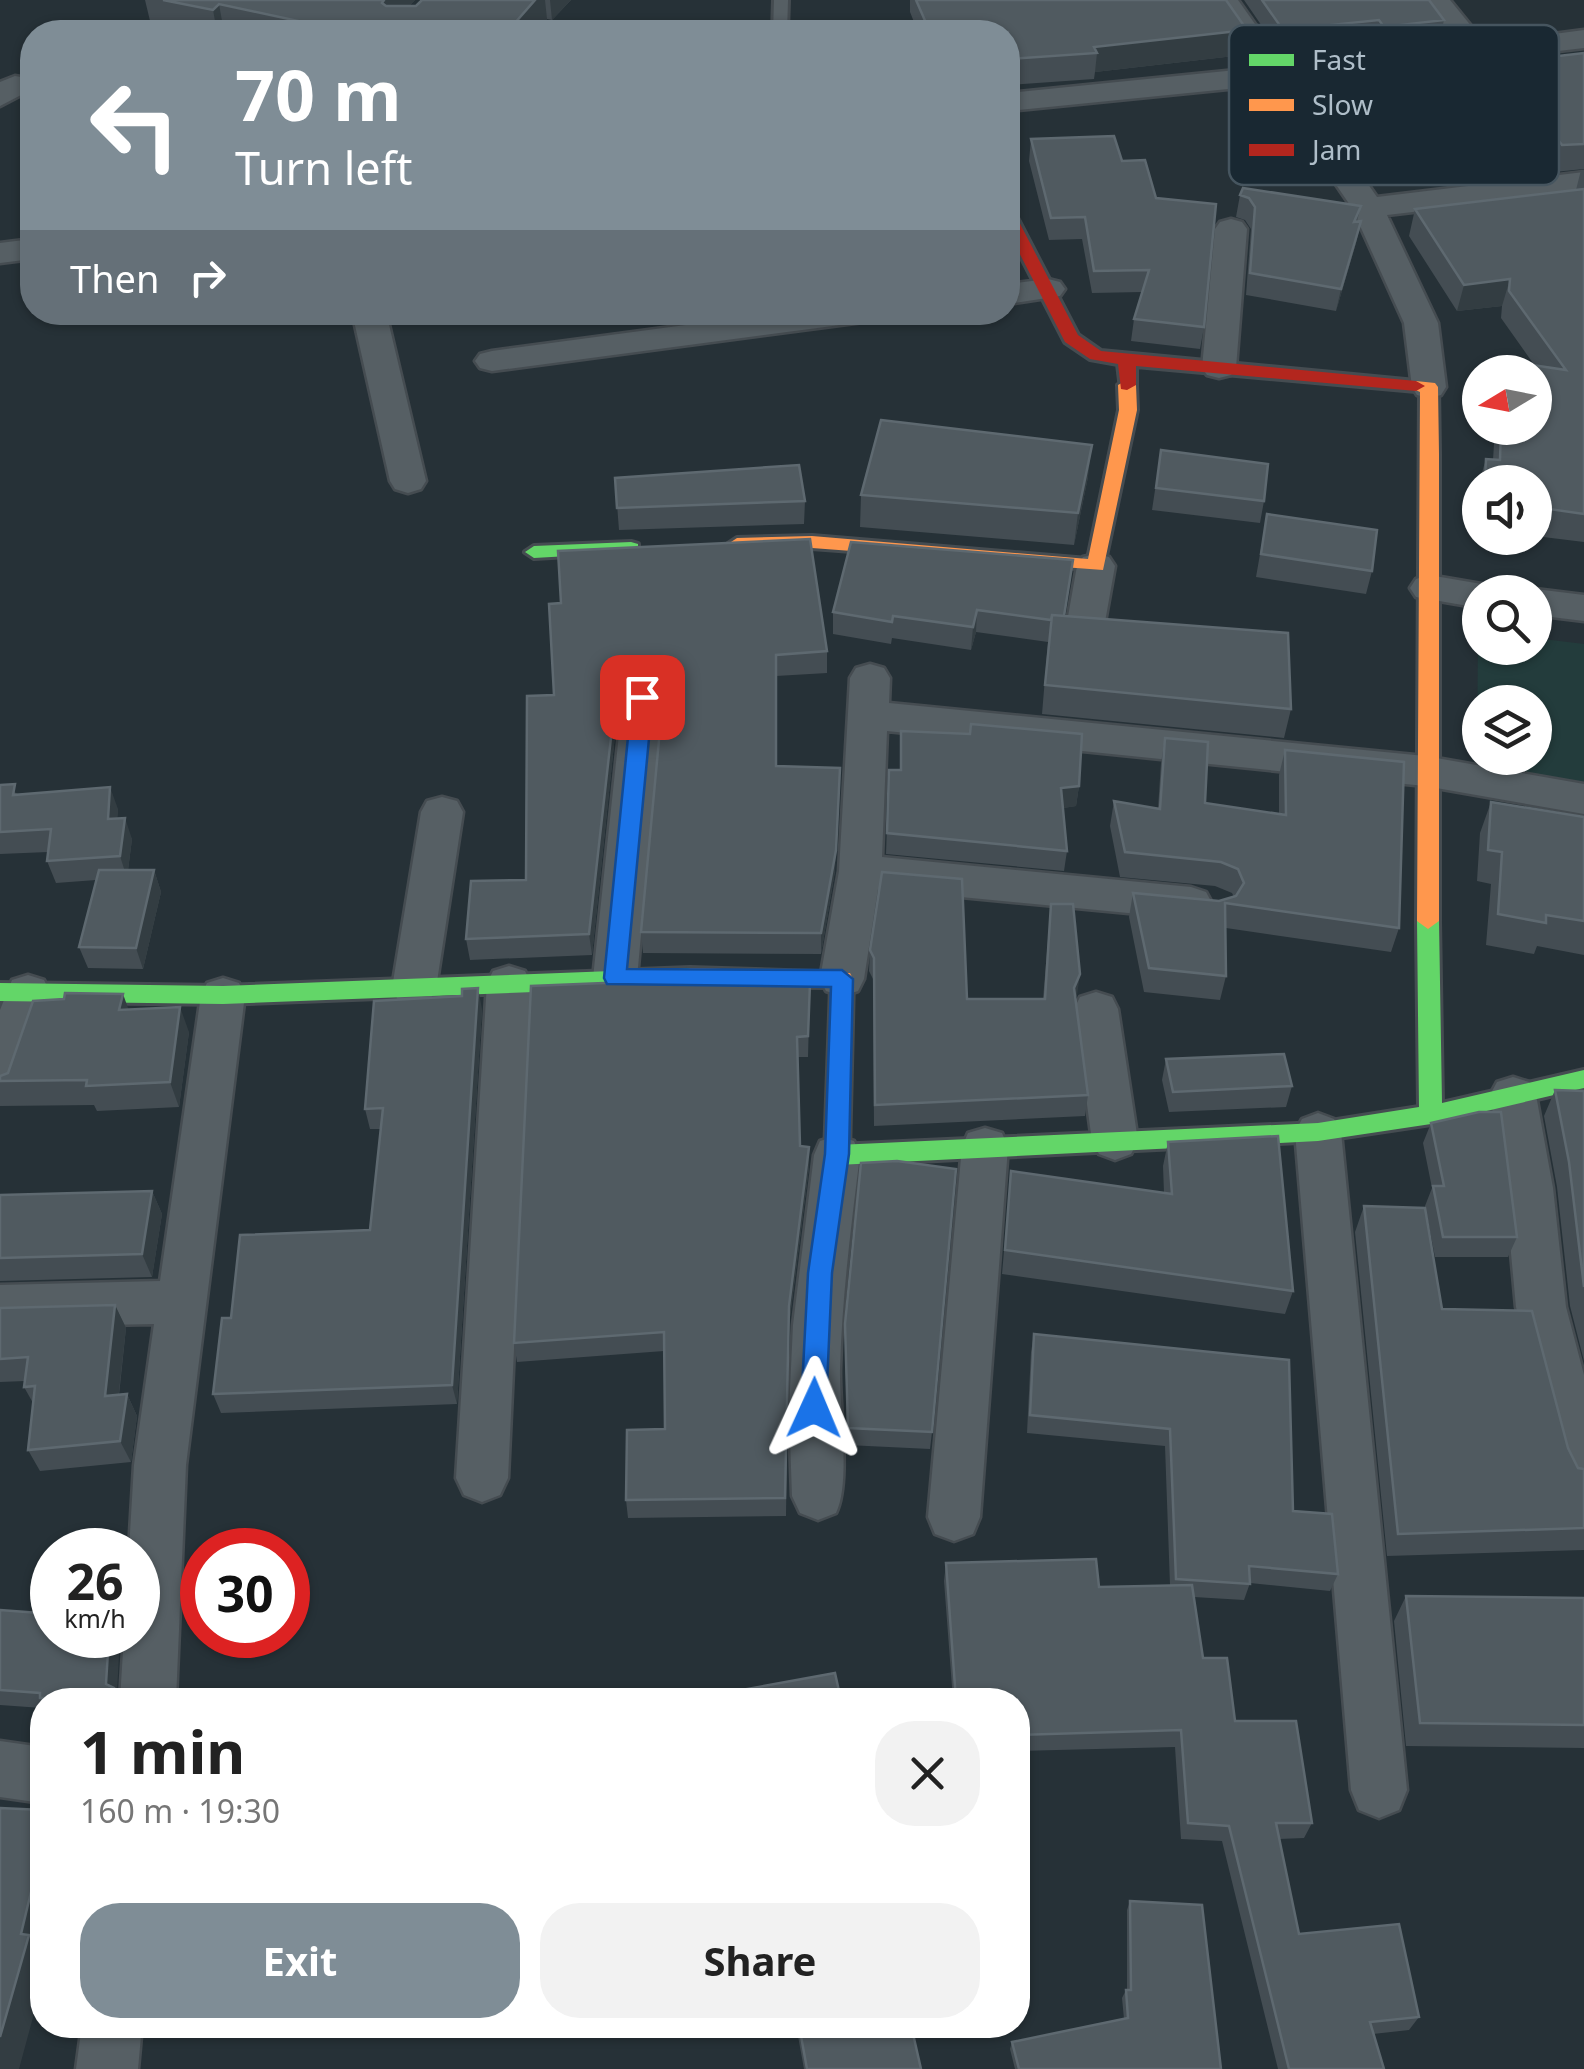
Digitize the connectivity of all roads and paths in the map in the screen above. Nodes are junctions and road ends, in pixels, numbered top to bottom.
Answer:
1 (1224, 0) edge
2 (1436, 0) edge
3 (1242, 25) edge
4 (1456, 25) edge
5 (1584, 39) edge
6 (1559, 42) edge
7 (1229, 80) edge
8 (1020, 101) edge
9 (1584, 182) edge
10 (1343, 185) edge
11 (1359, 212) junction
12 (1231, 229) dead end
13 (1020, 238) edge
14 (1048, 288) junction
15 (1020, 292) edge
16 (372, 325) edge
17 (765, 325) edge
18 (1127, 360) junction
19 (492, 361) dead end
20 (1219, 368) junction
21 (1429, 387) junction
22 (408, 481) dead end
23 (720, 545) edge
24 (646, 548) edge
25 (534, 552) dead end
26 (1096, 566) junction
27 (1429, 588) junction
28 (1462, 593) edge
29 (1552, 604) edge
30 (1584, 608) edge
31 (1086, 622) edge
32 (642, 697) dead end
33 (1424, 771) junction
34 (1584, 799) edge
35 (442, 812) dead end
36 (860, 871) junction
37 (1214, 906) edge
38 (615, 978) junction
39 (842, 979) junction
40 (508, 982) junction
41 (414, 988) junction
42 (14, 992) edge
43 (224, 995) junction
44 (1096, 1009) dead end
45 (1584, 1079) edge
46 (0, 1082) edge
47 (1513, 1095) junction
48 (1432, 1116) junction
49 (1318, 1132) junction
50 (1115, 1142) junction
51 (985, 1147) junction
52 (837, 1154) junction
53 (182, 1302) junction
54 (0, 1306) edge
55 (1584, 1470) edge
56 (482, 1478) dead end
57 (818, 1496) dead end
58 (954, 1517) dead end
59 (149, 1688) edge
60 (0, 1768) edge
61 (30, 1773) edge
62 (1379, 1790) dead end
63 (111, 2038) edge
64 (107, 2069) edge

1 - 3 street
2 - 4 street
5 - 6 street
7 - 8 street
9 - 11 street
10 - 11 street
11 - 21 street
12 - 20 street
13 - 14 street
14 - 15 street
14 - 18 street
16 - 22 street
17 - 19 street
18 - 20 street
18 - 26 street
20 - 21 street
21 - 27 street
23 - 26 street
24 - 25 street
26 - 31 street
27 - 28 street
27 - 33 street
29 - 30 street
32 - 38 street
33 - 34 street
33 - 36 street
33 - 48 street
35 - 41 street
36 - 37 street
36 - 39 street
38 - 39 street
38 - 40 street
39 - 52 street
40 - 41 street
40 - 56 street
41 - 43 street
42 - 43 street
42 - 46 street
43 - 53 street
44 - 50 street
45 - 47 street
47 - 48 street
47 - 55 street
48 - 49 street
49 - 50 street
49 - 62 street
50 - 51 street
51 - 52 street
51 - 58 street
52 - 57 street
53 - 54 street
53 - 59 street
60 - 61 street
63 - 64 street

